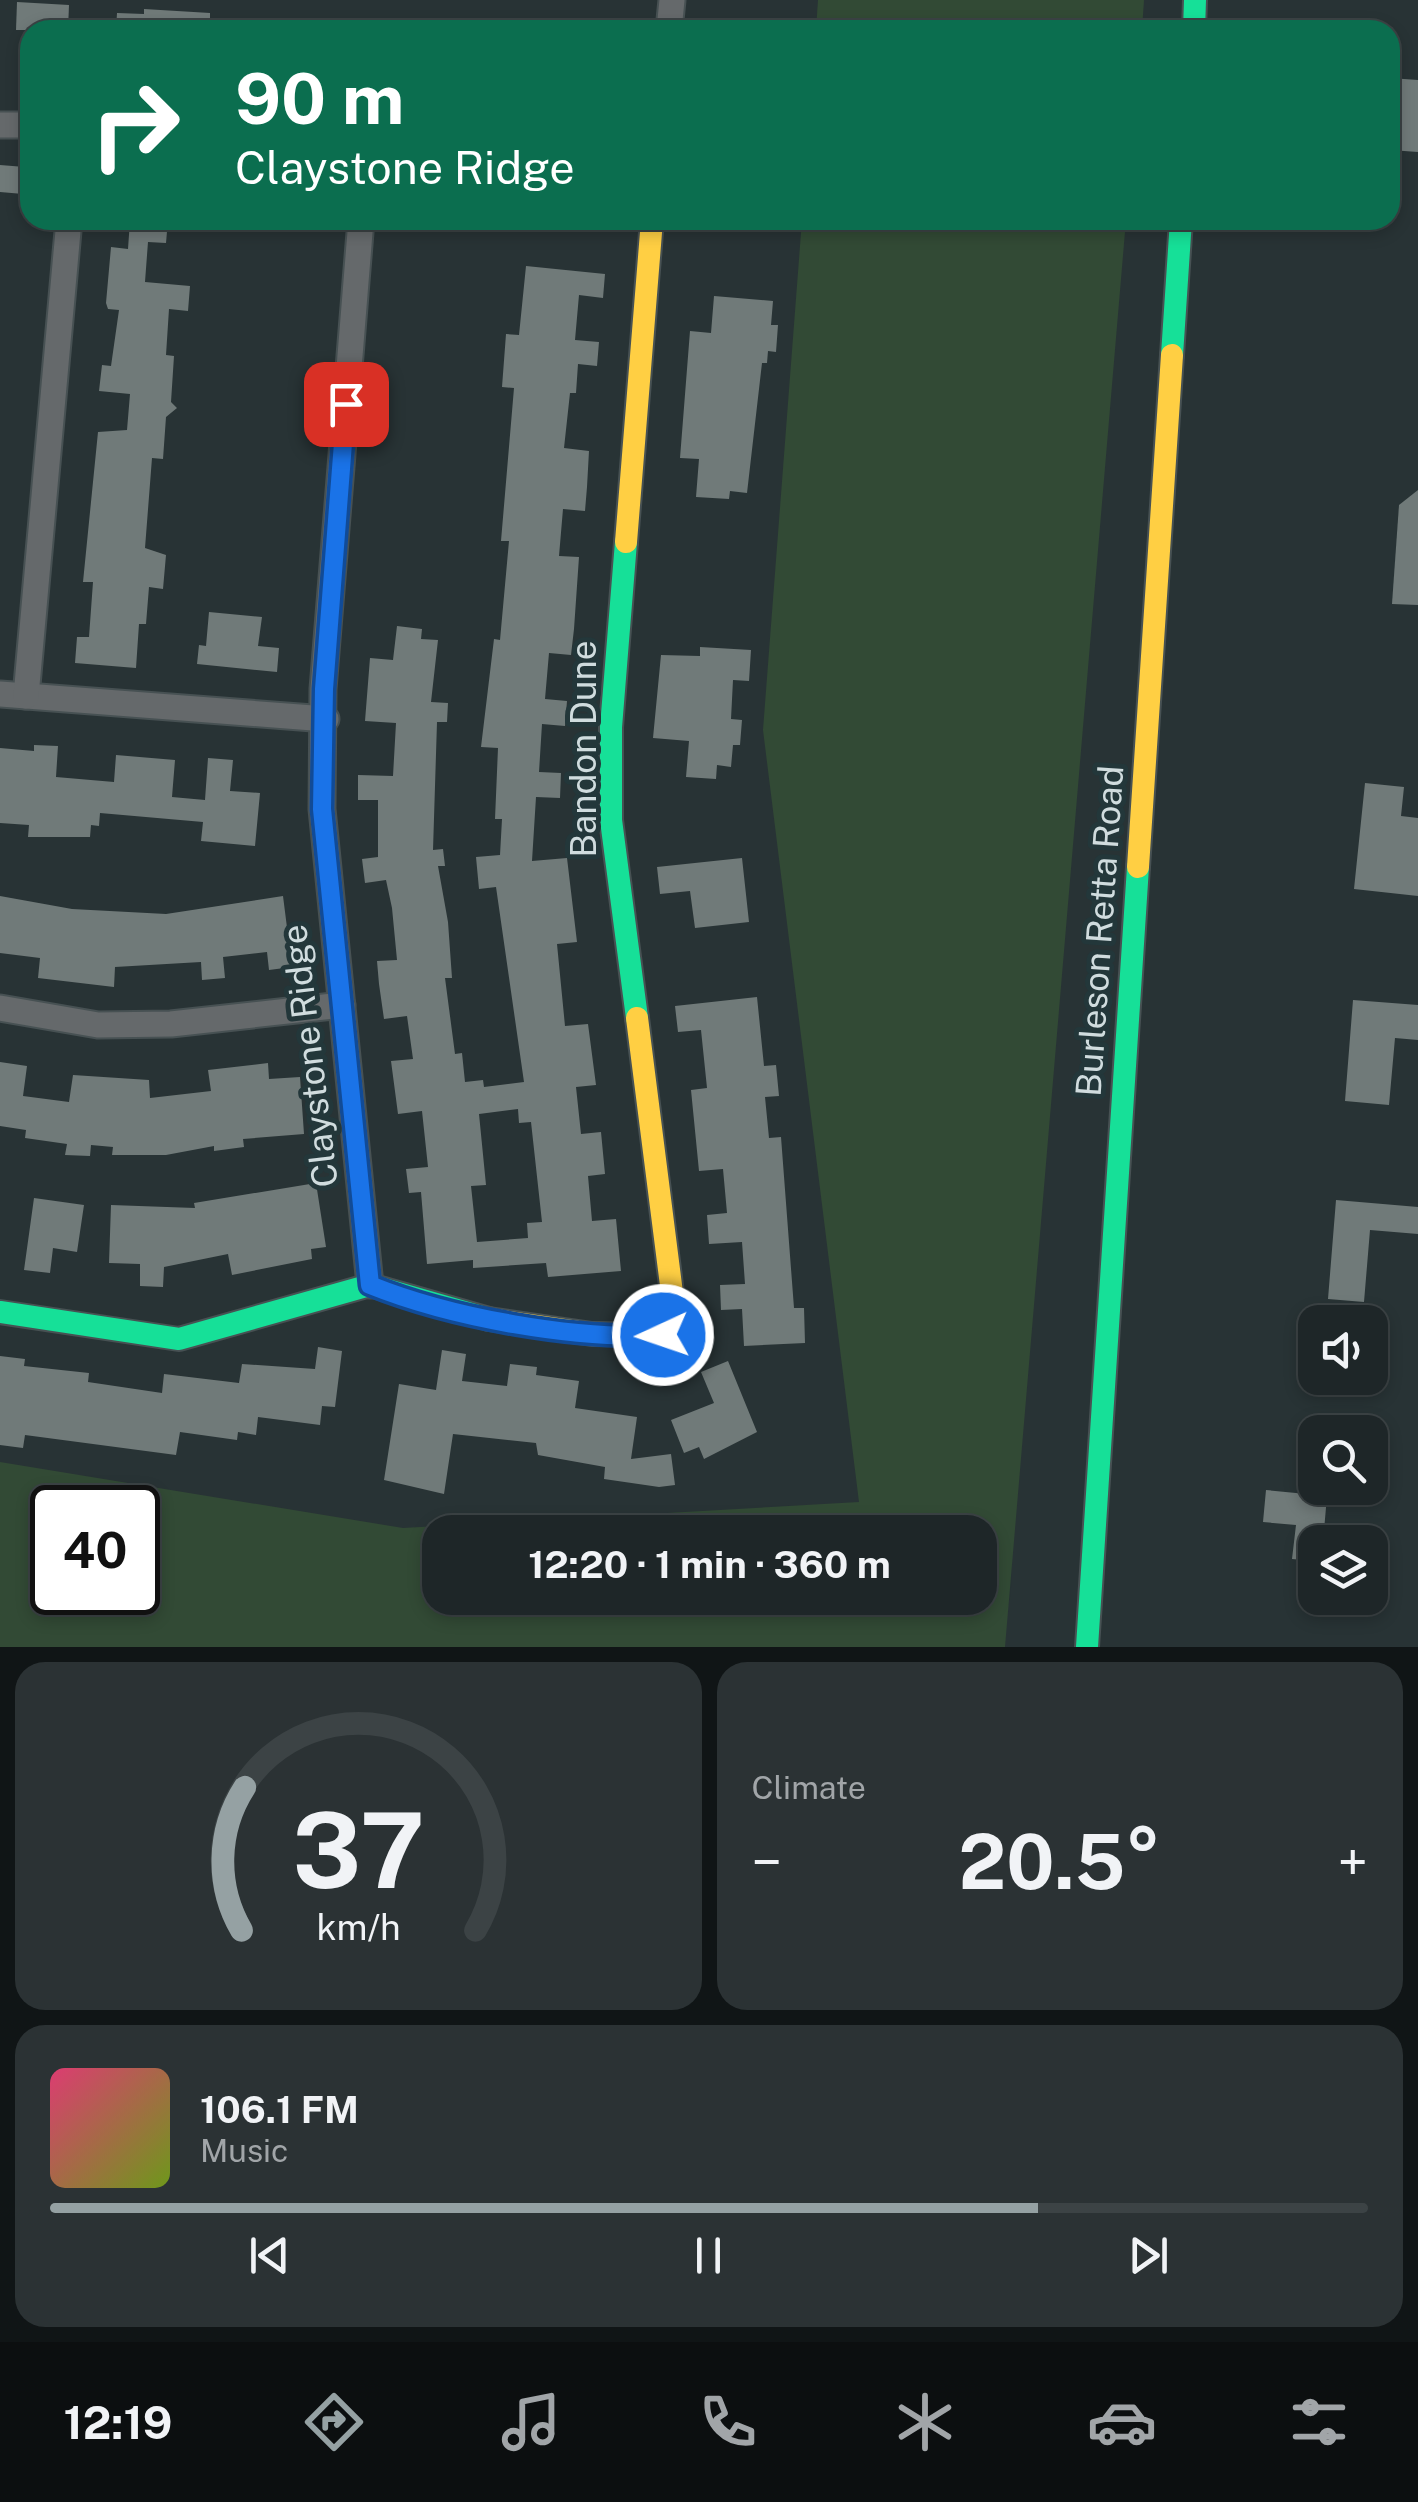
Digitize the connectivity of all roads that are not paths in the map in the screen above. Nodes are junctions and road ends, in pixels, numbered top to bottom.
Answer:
1 (68, 230) edge
2 (360, 230) edge
3 (651, 230) edge
4 (1180, 230) edge
5 (13, 695) edge
6 (326, 719) junction
7 (342, 1005) junction
8 (0, 1008) edge
9 (370, 1285) junction
10 (0, 1312) edge
11 (1087, 1647) edge

1 - 5 street
2 - 6 street, Claystone Ridge
3 - 9 street, Bandon Dune
4 - 11 street, Burleson Retta Road
5 - 6 street
6 - 7 street, Claystone Ridge
7 - 8 street
7 - 9 street, Claystone Ridge
9 - 10 street

